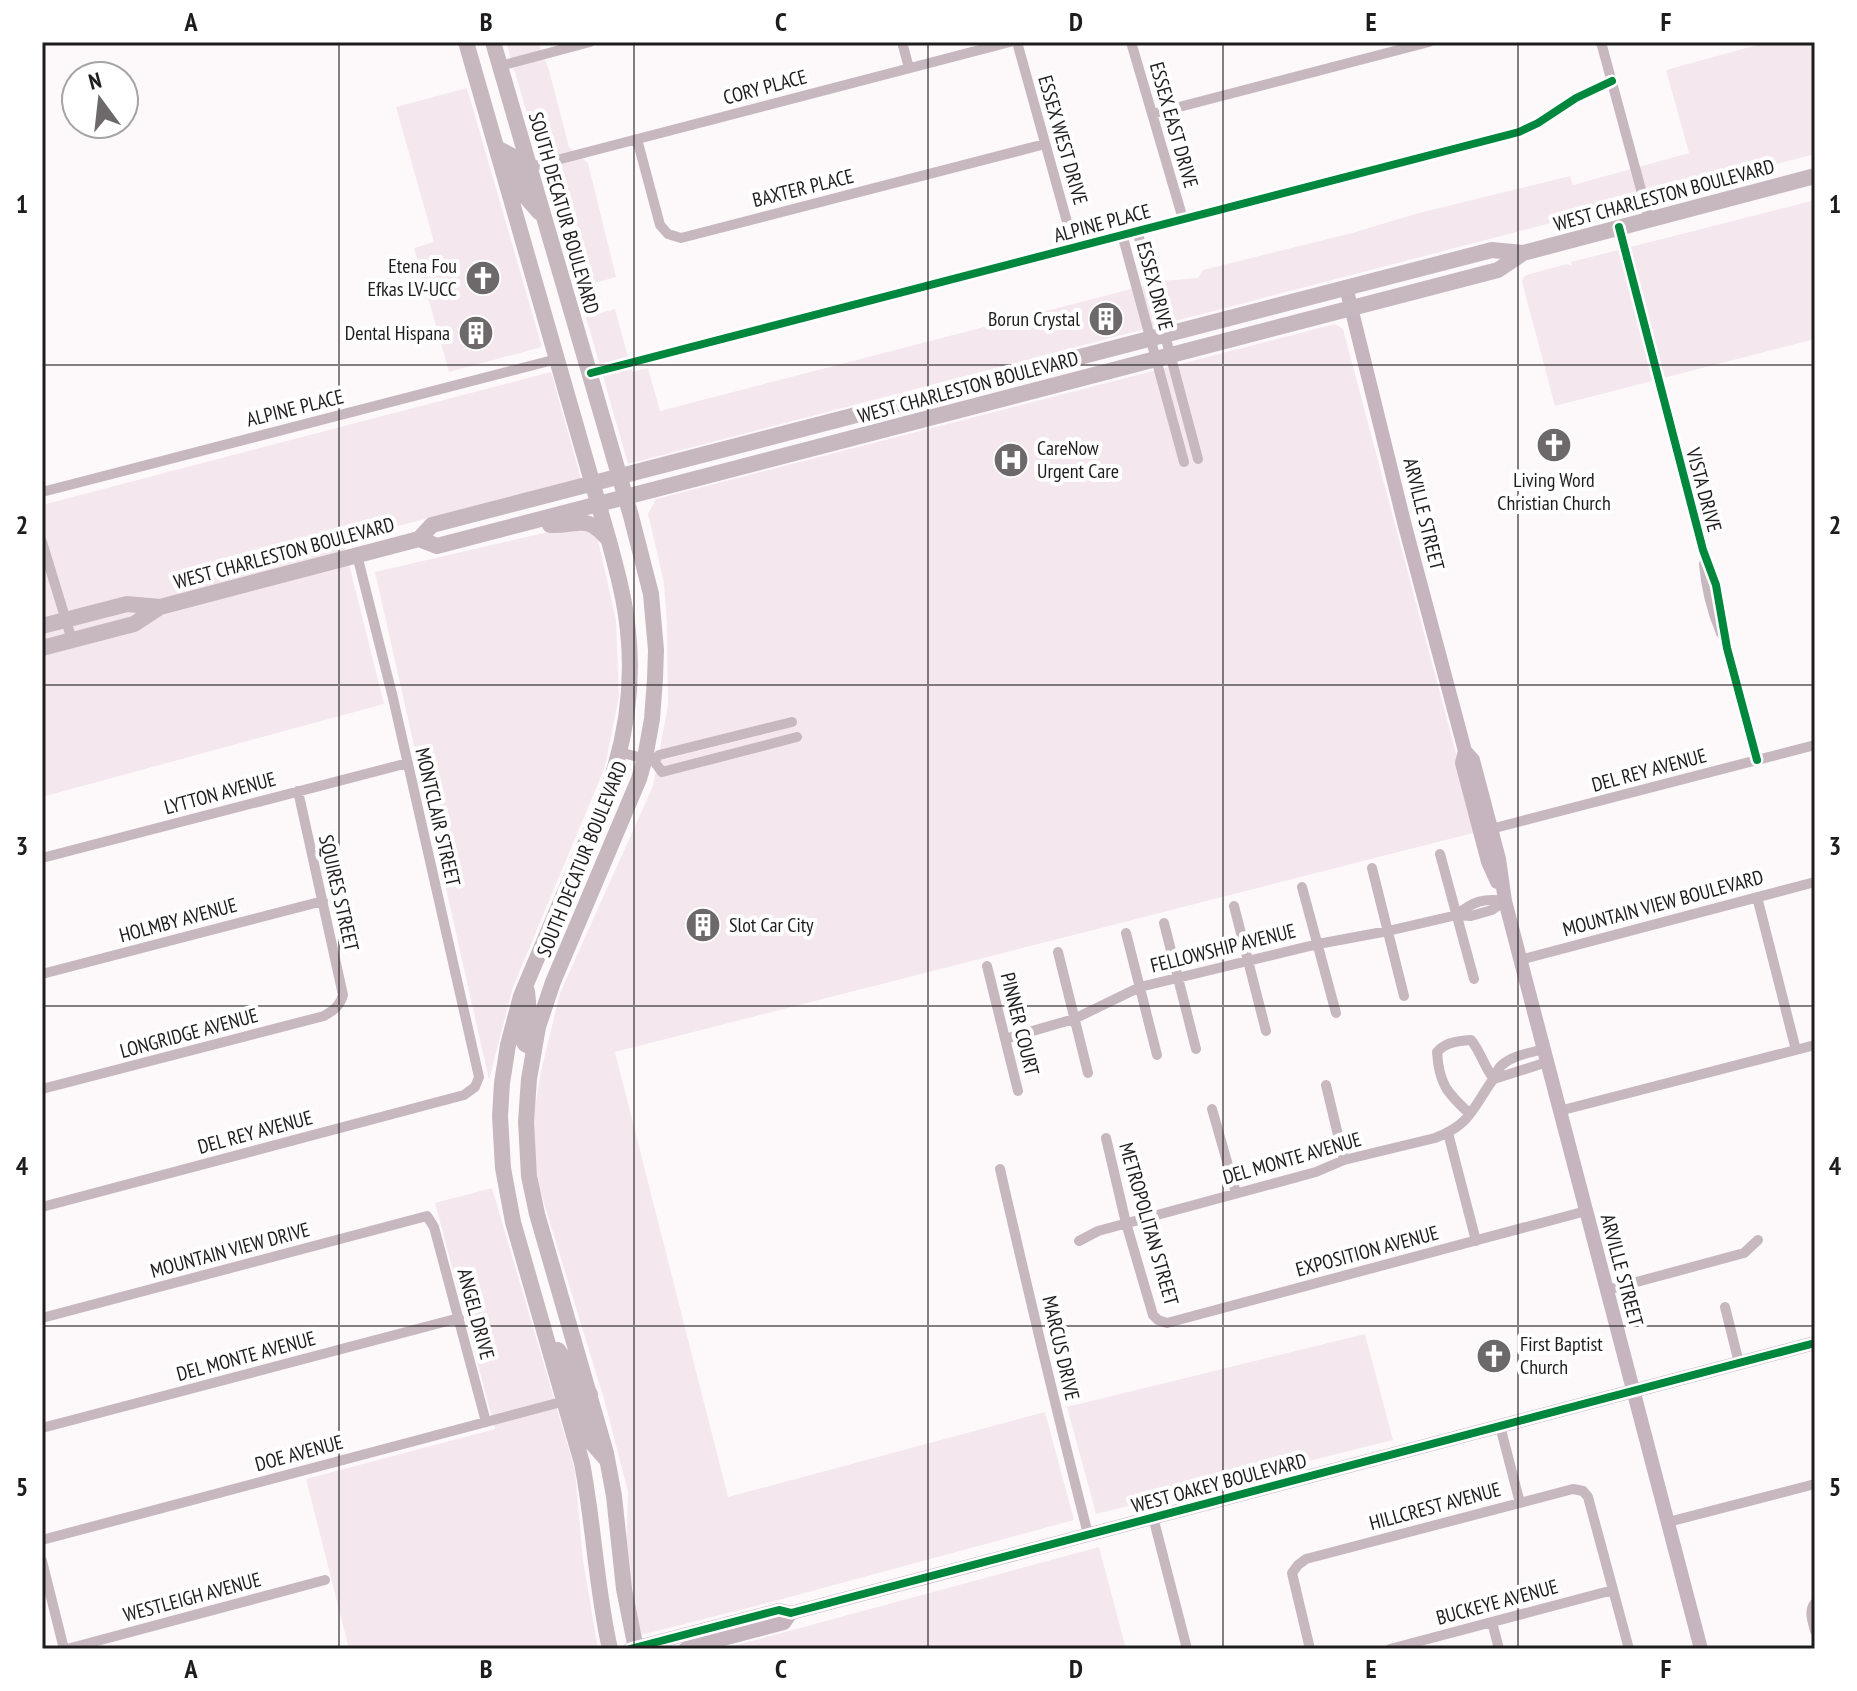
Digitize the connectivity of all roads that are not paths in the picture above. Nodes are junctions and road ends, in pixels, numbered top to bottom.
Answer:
1 (466, 42) edge
2 (493, 42) edge
3 (590, 42) edge
4 (902, 42) edge
5 (1010, 42) edge
6 (1017, 42) edge
7 (1131, 42) edge
8 (1429, 42) edge
9 (1601, 42) edge
10 (500, 66) junction
11 (909, 68) junction
12 (1612, 81) junction
13 (1152, 114) junction
14 (637, 139) junction
15 (1045, 144) junction
16 (497, 148) junction
17 (530, 167) junction
18 (1815, 176) edge
19 (506, 178) junction
20 (545, 218) junction
21 (1183, 219) junction
22 (1649, 219) junction
23 (1619, 227) junction
24 (1137, 230) junction
25 (1122, 234) junction
26 (1074, 247) junction
27 (1523, 253) junction
28 (1346, 287) junction
29 (1351, 308) junction
30 (1161, 347) junction
31 (557, 359) junction
32 (591, 373) junction
33 (987, 381) junction
34 (877, 409) junction
35 (900, 425) junction
36 (816, 447) junction
37 (1198, 459) dead end
38 (1184, 462) dead end
39 (620, 476) junction
40 (593, 483) junction
41 (42, 492) edge
42 (626, 498) junction
43 (599, 505) junction
44 (529, 523) junction
45 (419, 539) junction
46 (609, 541) junction
47 (42, 542) edge
48 (357, 555) junction
49 (160, 607) junction
50 (65, 620) junction
51 (42, 626) edge
52 (72, 640) junction
53 (42, 648) edge
54 (792, 722) dead end
55 (797, 737) dead end
56 (1815, 745) edge
57 (619, 752) junction
58 (649, 760) junction
59 (1757, 760) junction
60 (408, 763) junction
61 (298, 791) junction
62 (1487, 835) junction
63 (1440, 854) dead end
64 (42, 858) edge
65 (1372, 868) dead end
66 (1815, 882) edge
67 (1302, 887) dead end
68 (1757, 897) junction
69 (323, 901) junction
70 (1505, 901) junction
71 (1234, 906) dead end
72 (1457, 915) junction
73 (1164, 923) dead end
74 (1388, 931) junction
75 (1126, 933) dead end
76 (1318, 944) junction
77 (1058, 952) dead end
78 (1248, 960) junction
79 (1520, 960) junction
80 (987, 966) dead end
81 (42, 974) edge
82 (1178, 977) junction
83 (1474, 979) dead end
84 (526, 981) junction
85 (1140, 987) junction
86 (1404, 996) dead end
87 (341, 1003) joint
88 (1336, 1013) dead end
89 (1074, 1019) junction
90 (1266, 1031) dead end
91 (1005, 1039) junction
92 (1815, 1045) edge
93 (534, 1049) junction
94 (1196, 1049) dead end
95 (1796, 1050) junction
96 (1157, 1055) dead end
97 (1546, 1056) junction
98 (1088, 1073) dead end
99 (1494, 1079) junction
100 (1326, 1085) dead end
101 (475, 1087) joint
102 (42, 1089) edge
103 (1018, 1091) dead end
104 (1212, 1109) dead end
105 (1559, 1111) junction
106 (1470, 1114) junction
107 (1448, 1133) junction
108 (1106, 1138) dead end
109 (1344, 1160) junction
110 (1000, 1169) dead end
111 (1236, 1193) junction
112 (42, 1207) edge
113 (1586, 1211) junction
114 (427, 1216) joint
115 (1126, 1223) junction
116 (1758, 1240) dead end
117 (1079, 1241) dead end
118 (1476, 1241) junction
119 (1607, 1290) junction
120 (1725, 1307) dead end
121 (42, 1318) edge
122 (459, 1318) junction
123 (1158, 1320) joint
124 (545, 1332) junction
125 (1815, 1343) edge
126 (1739, 1363) junction
127 (1633, 1391) junction
128 (590, 1394) junction
129 (565, 1401) junction
130 (486, 1422) junction
131 (1500, 1426) junction
132 (42, 1428) edge
133 (607, 1460) junction
134 (1815, 1484) edge
135 (1520, 1503) junction
136 (1153, 1517) junction
137 (1668, 1522) junction
138 (1088, 1534) junction
139 (42, 1540) edge
140 (42, 1561) edge
141 (325, 1580) dead end
142 (1613, 1590) junction
143 (1814, 1604) edge
144 (791, 1613) junction
145 (1492, 1622) junction
146 (1815, 1631) edge
147 (66, 1649) edge
148 (610, 1649) edge
149 (634, 1649) edge
150 (685, 1649) edge
151 (1187, 1649) edge
152 (1310, 1649) edge
153 (1390, 1649) edge
154 (1499, 1649) edge
155 (1629, 1649) edge
156 (1701, 1649) edge

1 - 16 main road, SOUTH DECATUR BOULEVARD
2 - 10 main road, SOUTH DECATUR BOULEVARD
3 - 10 street
4 - 11 street
5 - 11 street, CORY PLACE
6 - 15 street, ESSEX WEST DRIVE
7 - 13 street, ESSEX EAST DRIVE
8 - 13 street
9 - 12 street
10 - 17 main road, SOUTH DECATUR BOULEVARD
11 - 14 street, CORY PLACE
12 - 21 street, ALPINE PLACE
12 - 22 street
13 - 21 street, ESSEX EAST DRIVE
14 - 15 street, BAXTER PLACE
14 - 17 street, CORY PLACE
15 - 26 street, ESSEX WEST DRIVE
16 - 17 main road
16 - 19 main road, SOUTH DECATUR BOULEVARD
17 - 20 main road, SOUTH DECATUR BOULEVARD
18 - 22 main road, WEST CHARLESTON BOULEVARD
19 - 20 main road
19 - 31 main road, SOUTH DECATUR BOULEVARD
20 - 32 main road, SOUTH DECATUR BOULEVARD
21 - 24 street, ALPINE PLACE
22 - 23 main road, WEST CHARLESTON BOULEVARD
23 - 27 main road, WEST CHARLESTON BOULEVARD
23 - 59 street, VISTA DRIVE
24 - 25 street, ALPINE PLACE
24 - 30 street, ESSEX DRIVE
25 - 26 street, ALPINE PLACE
25 - 30 street, ESSEX DRIVE
26 - 32 street, ALPINE PLACE
27 - 28 main road, WEST CHARLESTON BOULEVARD
27 - 29 main road, WEST CHARLESTON BOULEVARD
28 - 29 street, ARVILLE STREET
28 - 30 main road, WEST CHARLESTON BOULEVARD
29 - 30 main road, WEST CHARLESTON BOULEVARD
29 - 62 street, ARVILLE STREET
30 - 33 main road, WEST CHARLESTON BOULEVARD
30 - 35 main road, WEST CHARLESTON BOULEVARD
30 - 37 street
30 - 38 street
31 - 40 main road, SOUTH DECATUR BOULEVARD
31 - 41 street, ALPINE PLACE
32 - 39 main road, SOUTH DECATUR BOULEVARD
33 - 34 main road, WEST CHARLESTON BOULEVARD
33 - 35 main road
34 - 36 main road
34 - 39 main road, WEST CHARLESTON BOULEVARD
35 - 36 main road, WEST CHARLESTON BOULEVARD
36 - 42 main road, WEST CHARLESTON BOULEVARD
39 - 40 main road, WEST CHARLESTON BOULEVARD
39 - 42 main road, SOUTH DECATUR BOULEVARD
40 - 43 main road, SOUTH DECATUR BOULEVARD
40 - 45 main road, WEST CHARLESTON BOULEVARD
42 - 43 main road, WEST CHARLESTON BOULEVARD
42 - 58 main road, SOUTH DECATUR BOULEVARD
43 - 44 main road, WEST CHARLESTON BOULEVARD
43 - 46 main road, SOUTH DECATUR BOULEVARD
44 - 45 main road, WEST CHARLESTON BOULEVARD
44 - 46 main road
45 - 48 main road, WEST CHARLESTON BOULEVARD
46 - 57 main road, SOUTH DECATUR BOULEVARD
47 - 50 street
48 - 49 main road, WEST CHARLESTON BOULEVARD
48 - 60 street, MONTCLAIR STREET
49 - 50 main road, WEST CHARLESTON BOULEVARD
49 - 52 main road, WEST CHARLESTON BOULEVARD
50 - 51 main road, WEST CHARLESTON BOULEVARD
50 - 52 street
52 - 53 main road, WEST CHARLESTON BOULEVARD
54 - 58 street
55 - 58 street
56 - 59 street, DEL REY AVENUE
57 - 58 street
57 - 84 main road, SOUTH DECATUR BOULEVARD
58 - 93 main road, SOUTH DECATUR BOULEVARD
59 - 62 street, DEL REY AVENUE
60 - 61 street, LYTTON AVENUE
60 - 101 street, MONTCLAIR STREET
61 - 64 street, LYTTON AVENUE
61 - 69 street, SQUIRES STREET
62 - 70 street, ARVILLE STREET
63 - 72 street
65 - 74 street
66 - 68 street, MOUNTAIN VIEW BOULEVARD
67 - 76 street
68 - 79 street, MOUNTAIN VIEW BOULEVARD
68 - 95 street
69 - 81 street, HOLMBY AVENUE
69 - 87 street, SQUIRES STREET
70 - 72 street, FELLOWSHIP AVENUE
70 - 79 street, ARVILLE STREET
71 - 78 street
72 - 74 street, FELLOWSHIP AVENUE
72 - 83 street
73 - 82 street
74 - 76 street, FELLOWSHIP AVENUE
74 - 86 street
75 - 85 street
76 - 78 street, FELLOWSHIP AVENUE
76 - 88 street
77 - 89 street
78 - 82 street, FELLOWSHIP AVENUE
78 - 90 street
79 - 97 street, ARVILLE STREET
80 - 91 street, PINNER COURT
82 - 85 street, FELLOWSHIP AVENUE
82 - 94 street
84 - 93 main road
84 - 124 main road, SOUTH DECATUR BOULEVARD
85 - 89 street, FELLOWSHIP AVENUE
85 - 96 street
87 - 102 street, LONGRIDGE AVENUE
89 - 91 street, FELLOWSHIP AVENUE
89 - 98 street
91 - 103 street, PINNER COURT
92 - 95 street
93 - 128 main road, SOUTH DECATUR BOULEVARD
95 - 105 street
97 - 99 street, DEL MONTE AVENUE
97 - 105 street, ARVILLE STREET
99 - 106 street, DEL MONTE AVENUE
99 - 106 street
100 - 109 street
101 - 112 street, DEL REY AVENUE
104 - 111 street
105 - 113 street, ARVILLE STREET
106 - 107 street, DEL MONTE AVENUE
107 - 109 street, DEL MONTE AVENUE
107 - 118 street
108 - 115 street, METROPOLITAN STREET
109 - 111 street, DEL MONTE AVENUE
110 - 138 street, MARCUS DRIVE
111 - 115 street, DEL MONTE AVENUE
113 - 118 street, EXPOSITION AVENUE
113 - 119 street, ARVILLE STREET
114 - 121 street, MOUNTAIN VIEW DRIVE
114 - 122 street, ANGEL DRIVE
115 - 117 street, DEL MONTE AVENUE
115 - 123 street, METROPOLITAN STREET
116 - 119 street
118 - 123 street, EXPOSITION AVENUE
119 - 127 street, ARVILLE STREET
120 - 126 street
122 - 130 street, ANGEL DRIVE
122 - 132 street, DEL MONTE AVENUE
124 - 128 main road
124 - 129 main road, SOUTH DECATUR BOULEVARD
125 - 126 street, WEST OAKEY BOULEVARD
126 - 127 street, WEST OAKEY BOULEVARD
127 - 131 street, WEST OAKEY BOULEVARD
127 - 137 street, ARVILLE STREET
128 - 133 main road, SOUTH DECATUR BOULEVARD
129 - 130 street, DOE AVENUE
129 - 133 main road
129 - 148 main road, SOUTH DECATUR BOULEVARD
130 - 139 street, DOE AVENUE
131 - 135 street
131 - 136 street, WEST OAKEY BOULEVARD
133 - 149 main road, SOUTH DECATUR BOULEVARD
134 - 137 street
135 - 142 street, HILLCREST AVENUE
135 - 152 street, HILLCREST AVENUE
136 - 138 street, WEST OAKEY BOULEVARD
136 - 151 street
137 - 156 street, ARVILLE STREET
138 - 144 street, WEST OAKEY BOULEVARD
140 - 147 street
141 - 147 street, WESTLEIGH AVENUE
142 - 145 street, BUCKEYE AVENUE
142 - 155 street
143 - 146 street
144 - 149 street, WEST OAKEY BOULEVARD
144 - 150 street, WEST OAKEY BOULEVARD
145 - 153 street, BUCKEYE AVENUE
145 - 154 street

